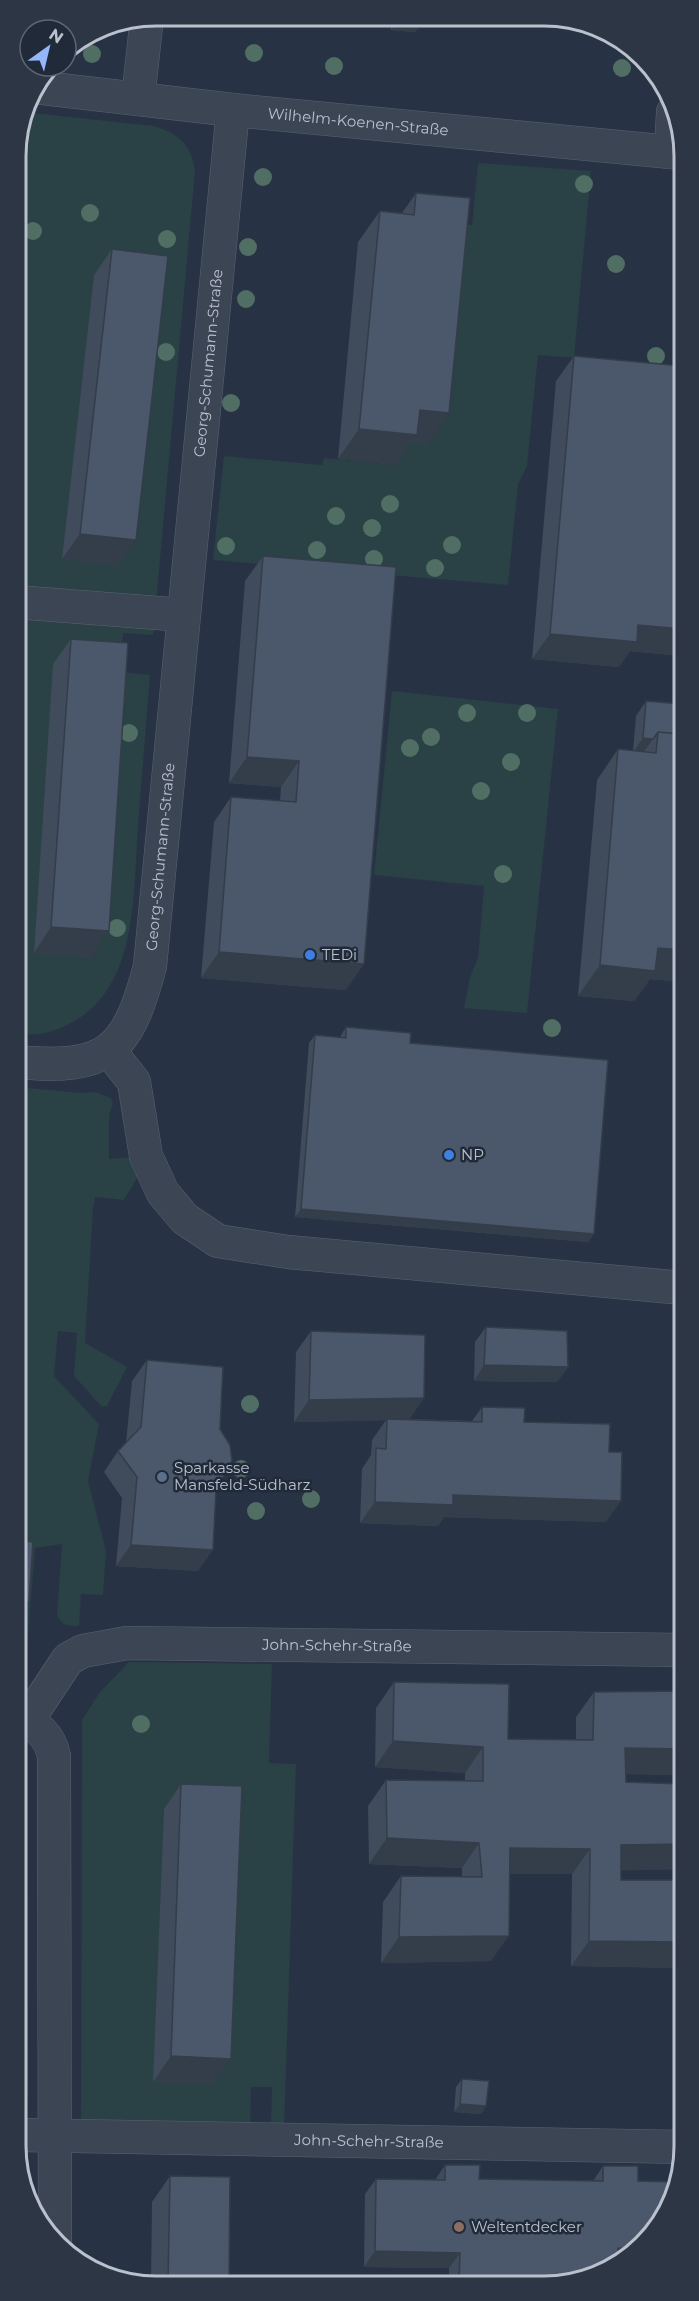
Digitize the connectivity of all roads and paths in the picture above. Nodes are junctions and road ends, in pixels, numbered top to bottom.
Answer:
1 (146, 27) edge
2 (44, 88) edge
3 (138, 99) junction
4 (233, 110) junction
5 (674, 152) edge
6 (26, 603) edge
7 (183, 615) junction
8 (109, 1050) junction
9 (26, 1062) edge
10 (673, 1287) edge
11 (673, 1650) edge
12 (26, 1714) edge
13 (26, 1722) edge
14 (26, 2134) edge
15 (55, 2135) junction
16 (673, 2147) edge
17 (56, 2230) edge

1 - 3 street
2 - 3 street, Wilhelm-Koenen-Straße
3 - 4 street, Wilhelm-Koenen-Straße
4 - 5 street, Wilhelm-Koenen-Straße
4 - 7 street, Georg-Schumann-Straße
6 - 7 street
7 - 8 street, Georg-Schumann-Straße
8 - 9 street, Georg-Schumann-Straße
8 - 10 street
11 - 12 street, John-Schehr-Straße
13 - 15 street, John-Schehr-Straße
14 - 15 street, John-Schehr-Straße
15 - 16 street, John-Schehr-Straße
15 - 17 street, John-Schehr-Straße

